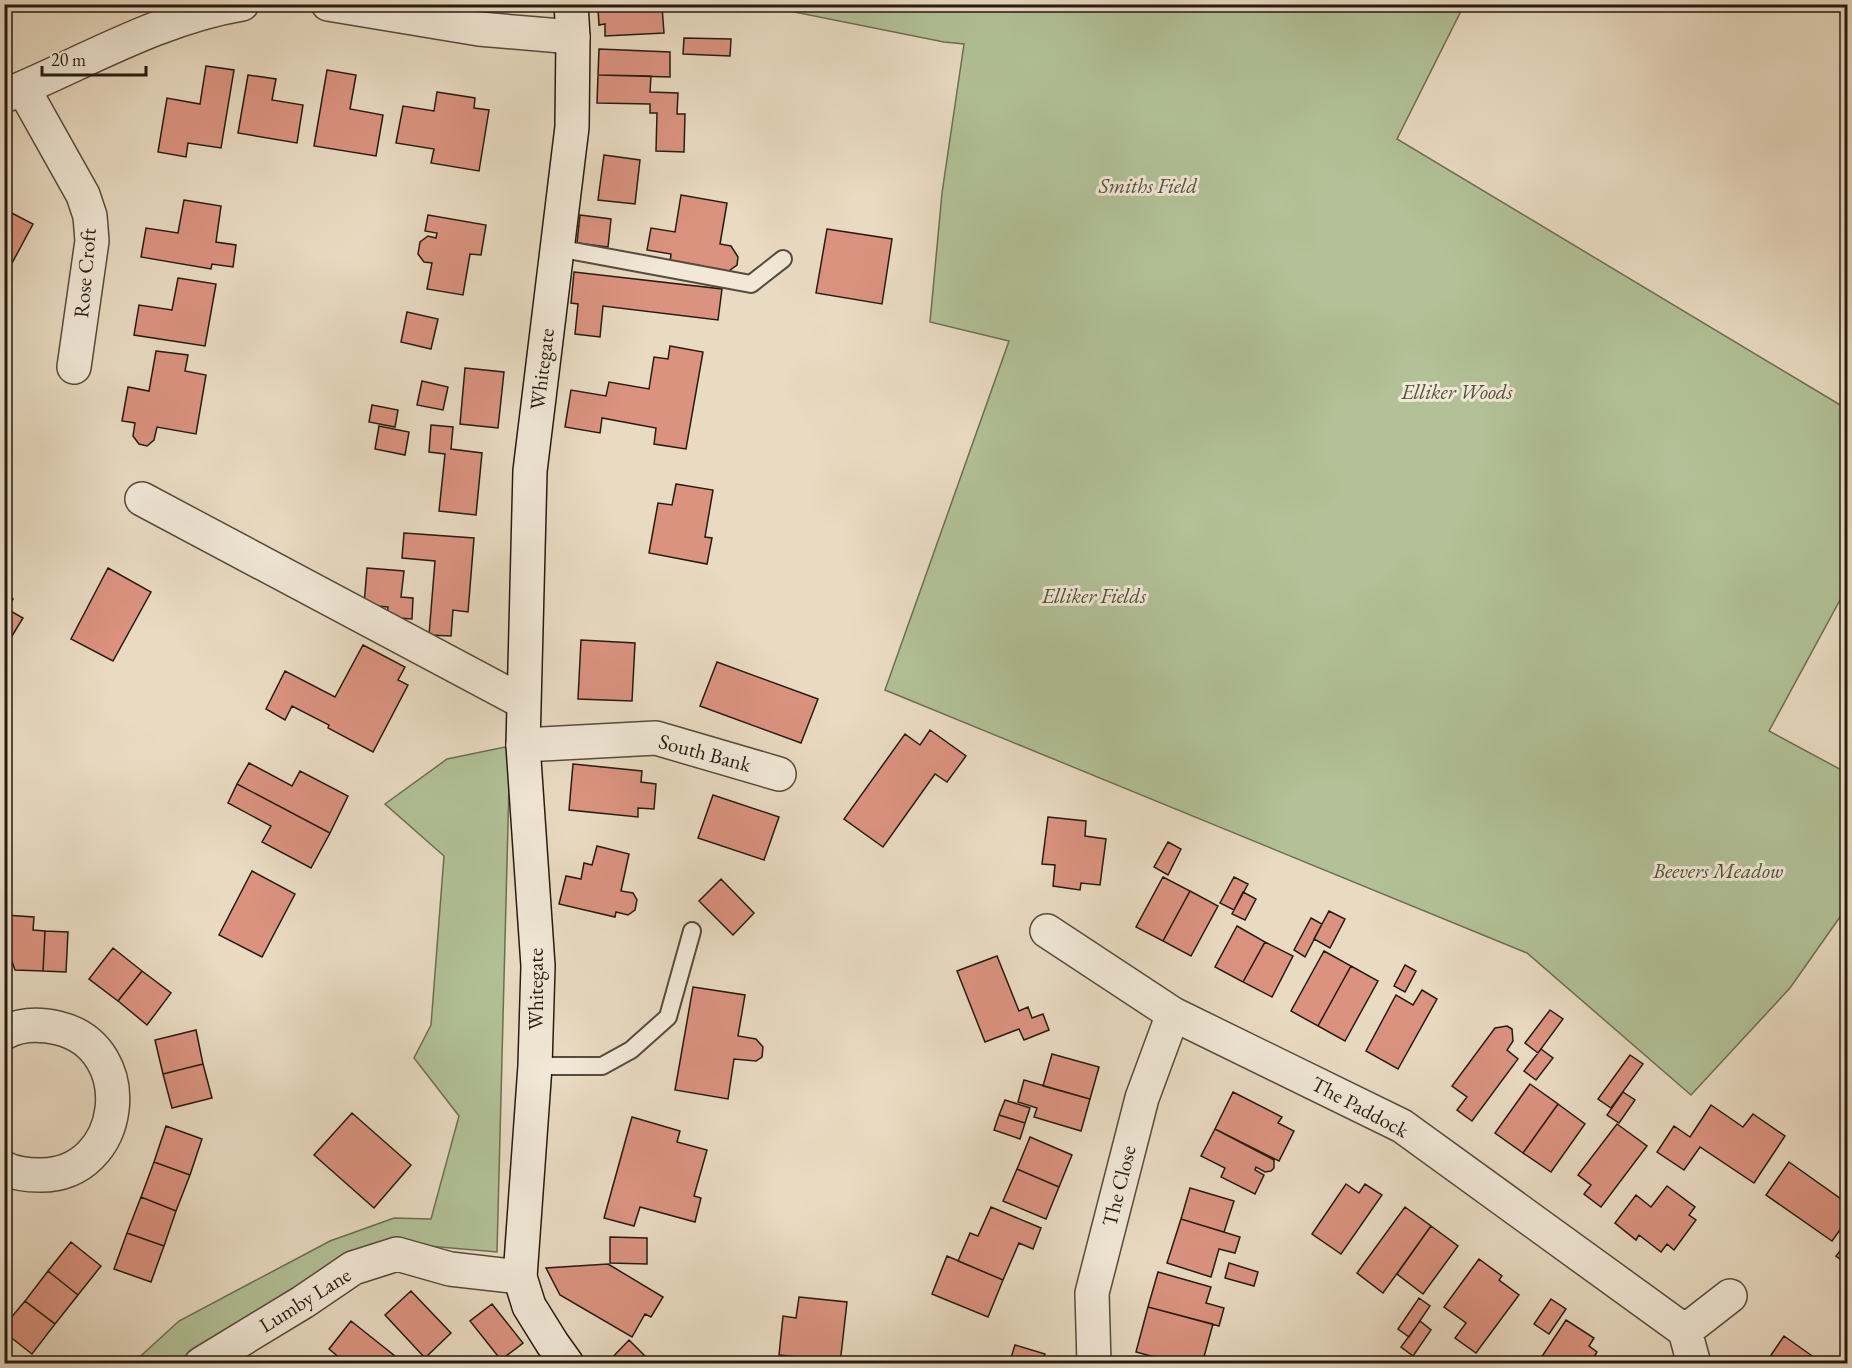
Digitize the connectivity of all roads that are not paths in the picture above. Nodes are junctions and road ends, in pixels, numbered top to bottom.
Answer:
1 (242, 4) edge
2 (328, 4) edge
3 (571, 4) edge
4 (573, 38) junction
5 (14, 92) edge
6 (557, 248) junction
7 (783, 259) dead end
8 (74, 367) dead end
9 (142, 499) dead end
10 (523, 702) junction
11 (523, 744) junction
12 (779, 774) dead end
13 (692, 931) dead end
14 (1047, 931) dead end
15 (1173, 1014) junction
16 (4, 1033) edge
17 (535, 1066) junction
18 (4, 1168) edge
19 (520, 1276) junction
20 (1730, 1296) dead end
21 (1685, 1331) junction
22 (201, 1364) edge
23 (567, 1364) edge
24 (1094, 1364) edge
25 (1694, 1364) edge

1 - 5 street, Rose Croft
2 - 4 street
3 - 4 street, Whitegate
4 - 6 street, Whitegate
5 - 8 street, Rose Croft
6 - 7 lane
6 - 10 street, Whitegate
9 - 10 street
10 - 11 street, Whitegate
11 - 12 street, South Bank
11 - 17 street, Whitegate
13 - 17 lane
14 - 15 street, The Paddock
15 - 21 street, The Paddock
15 - 24 street, The Close
16 - 18 street
17 - 19 street, Whitegate
19 - 22 street, Lumby Lane
19 - 23 street
20 - 21 street
21 - 25 street

